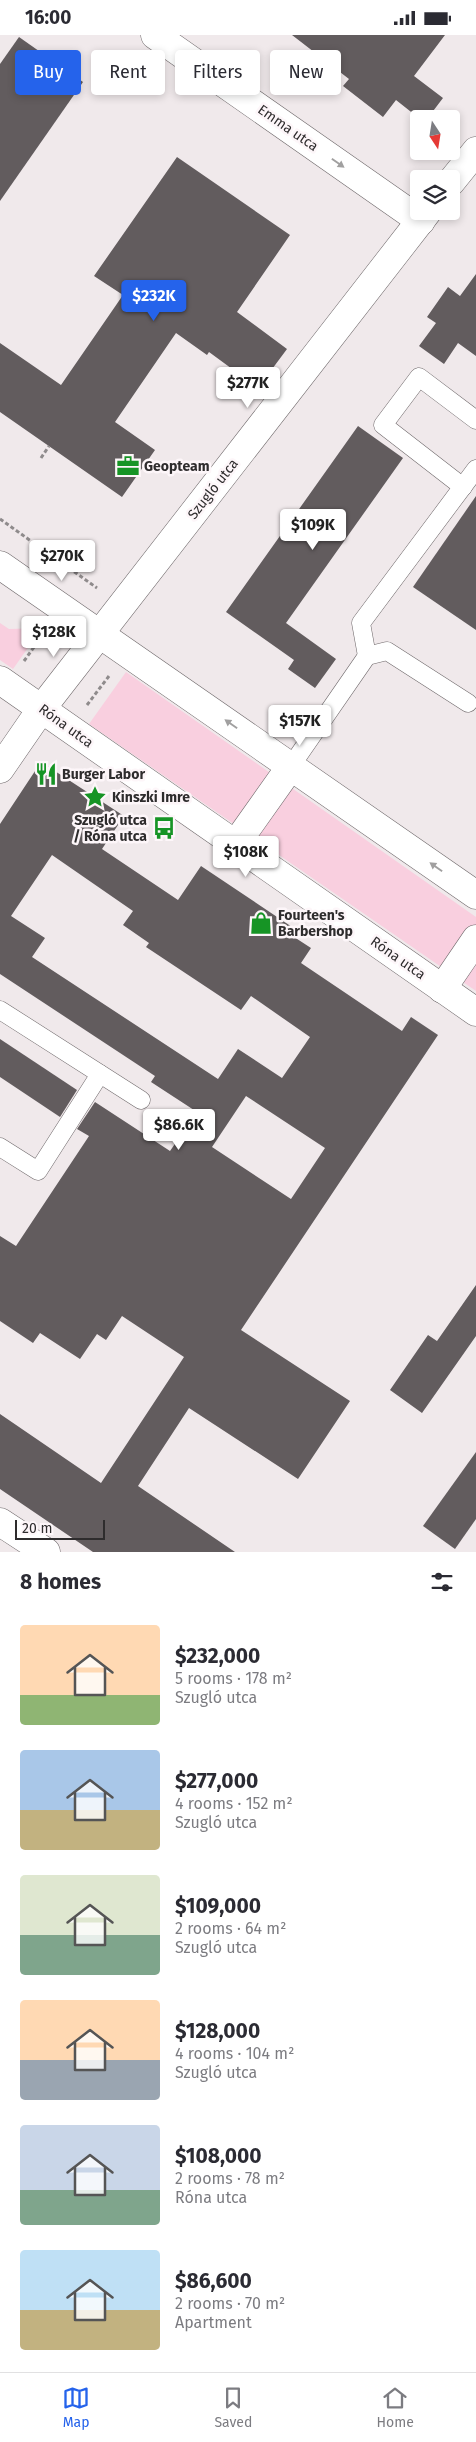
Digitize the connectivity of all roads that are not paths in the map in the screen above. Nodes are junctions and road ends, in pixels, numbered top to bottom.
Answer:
1 (154, 35) edge
2 (476, 151) edge
3 (460, 171) edge
4 (410, 206) edge
5 (422, 220) edge
6 (476, 420) edge
7 (476, 469) edge
8 (463, 487) junction
9 (0, 565) edge
10 (100, 633) junction
11 (367, 656) junction
12 (4, 682) edge
13 (468, 703) dead end
14 (42, 708) junction
15 (291, 766) junction
16 (0, 769) edge
17 (235, 845) junction
18 (476, 895) edge
19 (476, 939) edge
20 (442, 989) junction
21 (0, 1010) edge
22 (476, 1012) edge
23 (100, 1074) junction
24 (141, 1100) dead end
25 (2, 1154) edge
26 (0, 1522) edge
27 (46, 1552) edge

1 -> 4 street, Emma utca
2 - 3 street
5 - 10 street, Szugló utca
6 - 8 lane
7 - 8 lane
8 - 11 lane
9 - 10 street
10 - 14 street, Szugló utca
15 -> 10 street
11 - 13 lane
11 - 15 lane
12 - 14 street, Róna utca
14 - 16 street, Szugló utca
14 - 17 street, Róna utca
15 - 17 street
18 -> 15 street
17 - 20 street, Róna utca
19 - 20 street
20 - 22 street, Róna utca
21 - 23 lane
23 - 24 lane
23 - 25 lane
26 - 27 street

